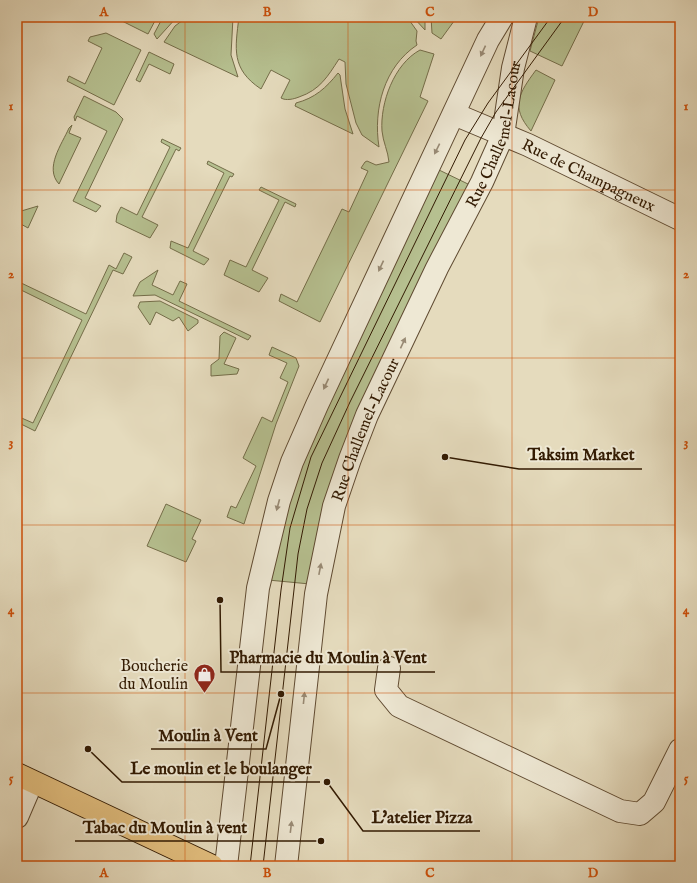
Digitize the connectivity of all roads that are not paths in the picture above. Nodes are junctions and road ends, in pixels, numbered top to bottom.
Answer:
1 (502, 17) edge
2 (526, 17) edge
3 (454, 114) junction
4 (504, 135) junction
5 (680, 219) edge
6 (389, 668) dead end
7 (680, 750) edge
8 (25, 778) edge
9 (17, 817) edge
10 (227, 857) edge
11 (212, 866) edge
12 (286, 866) edge

1 -> 3 street, Rue Challemel-Lacour
2 - 4 street, Rue Challemel-Lacour
3 - 4 street, Rue de Champagneux
3 -> 10 street, Rue Challemel-Lacour
4 - 5 street, Rue de Champagneux
12 -> 4 street, Rue Challemel-Lacour
6 - 7 street
8 - 9 street
8 - 11 main road

